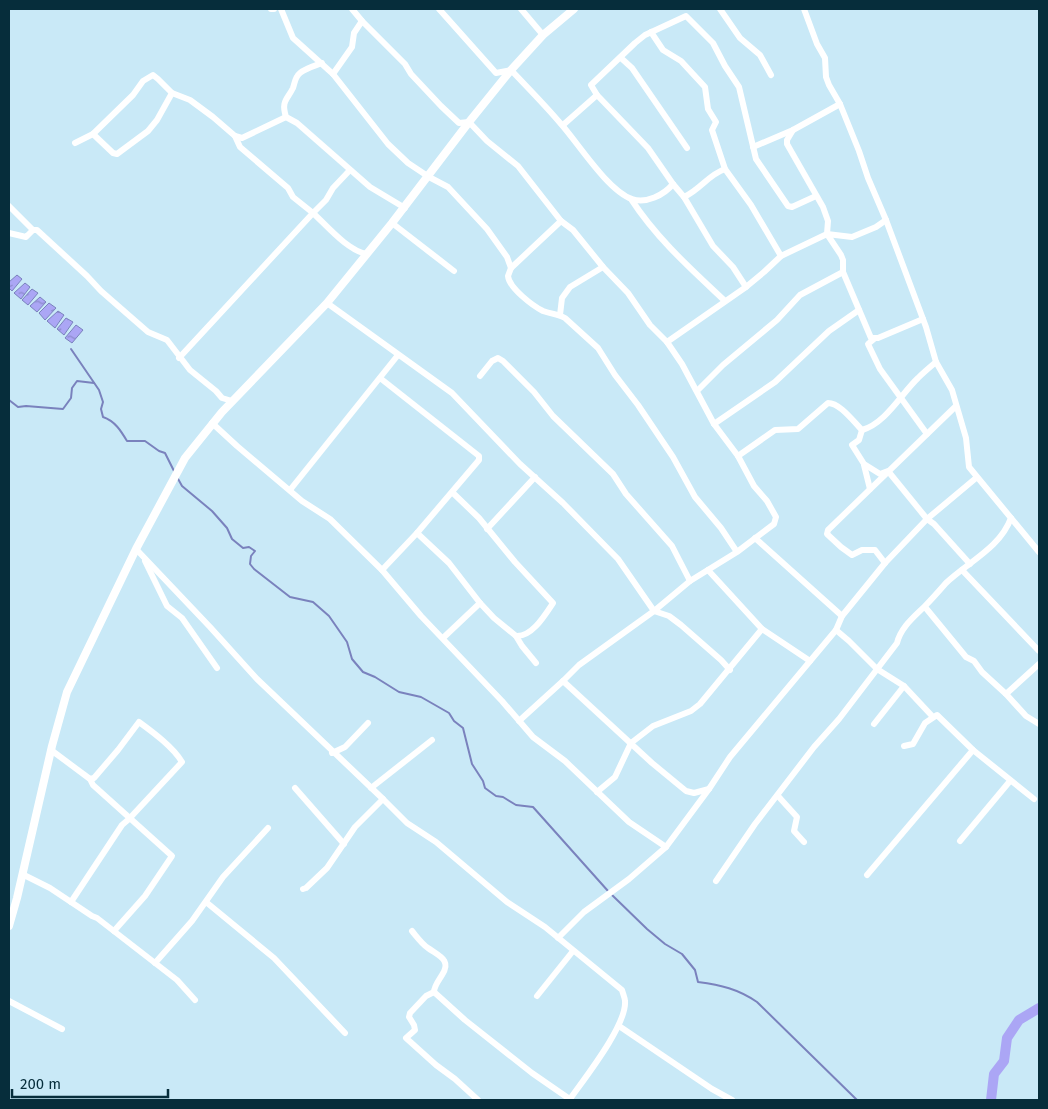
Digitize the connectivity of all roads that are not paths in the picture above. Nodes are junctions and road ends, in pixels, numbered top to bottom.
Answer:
1 (282, 9) edge
2 (352, 9) edge
3 (439, 9) edge
4 (520, 9) edge
5 (574, 9) edge
6 (720, 9) edge
7 (804, 9) edge
8 (362, 21) junction
9 (651, 32) junction
10 (543, 35) junction
11 (621, 58) junction
12 (322, 63) junction
13 (511, 70) junction
14 (333, 74) junction
15 (771, 75) dead end
16 (172, 93) junction
17 (597, 95) junction
18 (840, 104) junction
19 (286, 117) junction
20 (470, 122) junction
21 (562, 125) junction
22 (793, 130) junction
23 (93, 134) junction
24 (234, 136) junction
25 (75, 143) dead end
26 (753, 146) junction
27 (688, 148) dead end
28 (725, 169) junction
29 (350, 170) junction
30 (428, 177) junction
31 (673, 184) junction
32 (816, 196) junction
33 (684, 197) junction
34 (631, 199) junction
35 (9, 206) edge
36 (405, 208) junction
37 (313, 213) junction
38 (886, 220) junction
39 (561, 222) junction
40 (392, 223) junction
41 (34, 230) junction
42 (9, 233) edge
43 (828, 234) junction
44 (367, 254) junction
45 (781, 256) junction
46 (603, 267) junction
47 (511, 268) junction
48 (454, 271) dead end
49 (843, 272) junction
50 (746, 287) junction
51 (725, 302) junction
52 (327, 303) junction
53 (859, 310) junction
54 (560, 315) junction
55 (922, 319) junction
56 (874, 339) junction
57 (667, 342) junction
58 (398, 354) junction
59 (179, 358) junction
60 (936, 362) junction
61 (480, 376) dead end
62 (380, 378) junction
63 (696, 391) junction
64 (902, 397) junction
65 (222, 398) junction
66 (232, 401) junction
67 (956, 406) junction
68 (222, 412) junction
69 (212, 423) junction
70 (714, 424) junction
71 (862, 430) junction
72 (927, 434) junction
73 (738, 456) junction
74 (864, 464) junction
75 (888, 471) junction
76 (535, 477) junction
77 (976, 478) junction
78 (870, 489) junction
79 (290, 490) junction
80 (453, 493) junction
81 (1011, 518) junction
82 (927, 519) junction
83 (487, 529) junction
84 (417, 534) junction
85 (755, 538) junction
86 (136, 549) junction
87 (737, 552) junction
88 (1039, 552) edge
89 (142, 555) junction
90 (885, 563) junction
91 (970, 564) junction
92 (382, 570) junction
93 (708, 570) junction
94 (962, 570) junction
95 (690, 581) junction
96 (480, 603) junction
97 (925, 607) junction
98 (654, 610) junction
99 (842, 616) junction
100 (762, 629) junction
101 (836, 630) junction
102 (516, 636) junction
103 (443, 638) junction
104 (1039, 651) edge
105 (810, 661) junction
106 (536, 663) dead end
107 (1039, 664) edge
108 (217, 668) dead end
109 (877, 669) junction
110 (730, 670) junction
111 (563, 681) junction
112 (904, 686) junction
113 (1006, 694) junction
114 (933, 717) junction
115 (519, 721) junction
116 (368, 722) dead end
117 (874, 724) dead end
118 (1039, 724) edge
119 (432, 740) dead end
120 (631, 743) junction
121 (904, 746) dead end
122 (51, 750) junction
123 (973, 750) junction
124 (332, 753) junction
125 (90, 779) junction
126 (1010, 781) junction
127 (295, 788) dead end
128 (371, 788) junction
129 (709, 789) junction
130 (597, 792) junction
131 (778, 796) junction
132 (382, 799) junction
133 (1034, 799) dead end
134 (130, 819) junction
135 (268, 828) dead end
136 (960, 840) dead end
137 (804, 842) dead end
138 (344, 844) junction
139 (666, 847) junction
140 (22, 874) junction
141 (867, 875) dead end
142 (716, 881) dead end
143 (303, 889) dead end
144 (71, 902) junction
145 (206, 902) junction
146 (9, 926) edge
147 (114, 931) junction
148 (412, 931) dead end
149 (558, 938) junction
150 (573, 951) junction
151 (155, 963) junction
152 (434, 992) junction
153 (537, 996) dead end
154 (195, 1000) dead end
155 (9, 1001) edge
156 (619, 1026) junction
157 (62, 1029) dead end
158 (346, 1033) dead end
159 (478, 1100) edge
160 (570, 1100) edge
161 (732, 1100) edge

1 - 12 street
2 - 8 street
3 - 13 street
4 - 10 street
5 - 10 main road
6 - 15 street
7 - 18 street
8 - 14 street
8 - 20 street
9 - 11 street
9 - 26 street
9 - 28 street
10 - 13 main road
11 - 17 street
11 - 27 street
12 - 14 street
12 - 19 street
13 - 20 main road
13 - 21 street
14 - 30 street
16 - 23 street
16 - 23 street
16 - 24 street
17 - 21 street
17 - 31 street
18 - 22 street
18 - 38 street
19 - 24 street
19 - 29 street
20 - 30 main road
20 - 39 street
21 - 34 street
22 - 26 street
22 - 32 street
23 - 25 street
24 - 37 street
26 - 32 street
28 - 33 street
28 - 45 street
29 - 36 street
29 - 37 street
30 - 36 main road
30 - 47 street
31 - 33 street
31 - 34 street
32 - 43 street
33 - 50 street
34 - 51 street
35 - 41 street
36 - 40 main road
37 - 44 street
37 - 59 street
38 - 43 street
38 - 55 street
39 - 46 street
39 - 47 street
40 - 44 main road
40 - 48 street
41 - 42 street
41 - 59 street
43 - 45 street
43 - 49 street
44 - 52 main road
45 - 50 street
46 - 54 street
46 - 57 street
47 - 54 street
49 - 53 street
49 - 63 street
50 - 51 street
51 - 57 street
52 - 58 street
52 - 66 main road
53 - 56 street
53 - 70 street
54 - 87 street
55 - 56 street
55 - 60 street
56 - 64 street
57 - 63 street
58 - 62 street
58 - 76 street
59 - 65 street
60 - 64 street
60 - 67 street
61 - 95 street
62 - 79 street
62 - 80 street
63 - 70 street
64 - 71 street
64 - 72 street
65 - 66 street
65 - 68 street
66 - 68 main road
67 - 72 street
67 - 77 street
68 - 69 main road
69 - 79 street
69 - 86 main road
70 - 73 street
71 - 73 street
71 - 74 street
72 - 75 street
73 - 85 street
74 - 75 street
74 - 78 street
75 - 78 street
75 - 82 street
76 - 83 street
76 - 98 street
77 - 81 street
77 - 82 street
78 - 90 street
79 - 92 street
80 - 83 street
80 - 84 street
81 - 88 street
81 - 91 street
82 - 90 street
82 - 91 street
83 - 102 street
84 - 92 street
84 - 96 street
85 - 87 street
85 - 99 street
86 - 89 street
86 - 122 main road
87 - 93 street
89 - 108 street
89 - 124 street
90 - 99 street
91 - 94 street
92 - 103 street
93 - 95 street
93 - 100 street
94 - 97 street
94 - 104 street
95 - 98 street
96 - 102 street
96 - 103 street
97 - 109 street
97 - 113 street
98 - 110 street
98 - 111 street
99 - 101 street
100 - 105 street
100 - 110 street
101 - 105 street
101 - 109 street
102 - 106 street
103 - 115 street
105 - 129 street
107 - 113 street
109 - 112 street
109 - 131 street
110 - 120 street
111 - 115 street
111 - 120 street
112 - 114 street
112 - 117 street
113 - 118 street
114 - 121 street
114 - 123 street
115 - 130 street
116 - 124 street
119 - 128 street
120 - 129 street
120 - 130 street
122 - 125 street
122 - 140 main road
123 - 126 street
123 - 141 street
124 - 128 street
125 - 134 street
125 - 134 street
126 - 133 street
126 - 136 street
127 - 138 street
128 - 132 street
129 - 139 street
130 - 139 street
131 - 137 street
131 - 142 street
132 - 138 street
132 - 149 street
134 - 144 street
134 - 147 street
135 - 145 street
138 - 143 street
139 - 149 street
140 - 144 street
140 - 146 main road
144 - 147 street
145 - 151 street
145 - 158 street
147 - 151 street
148 - 152 street
149 - 150 street
150 - 153 street
150 - 156 street
151 - 154 street
152 - 159 street
152 - 160 street
155 - 157 street
156 - 160 street
156 - 161 street

